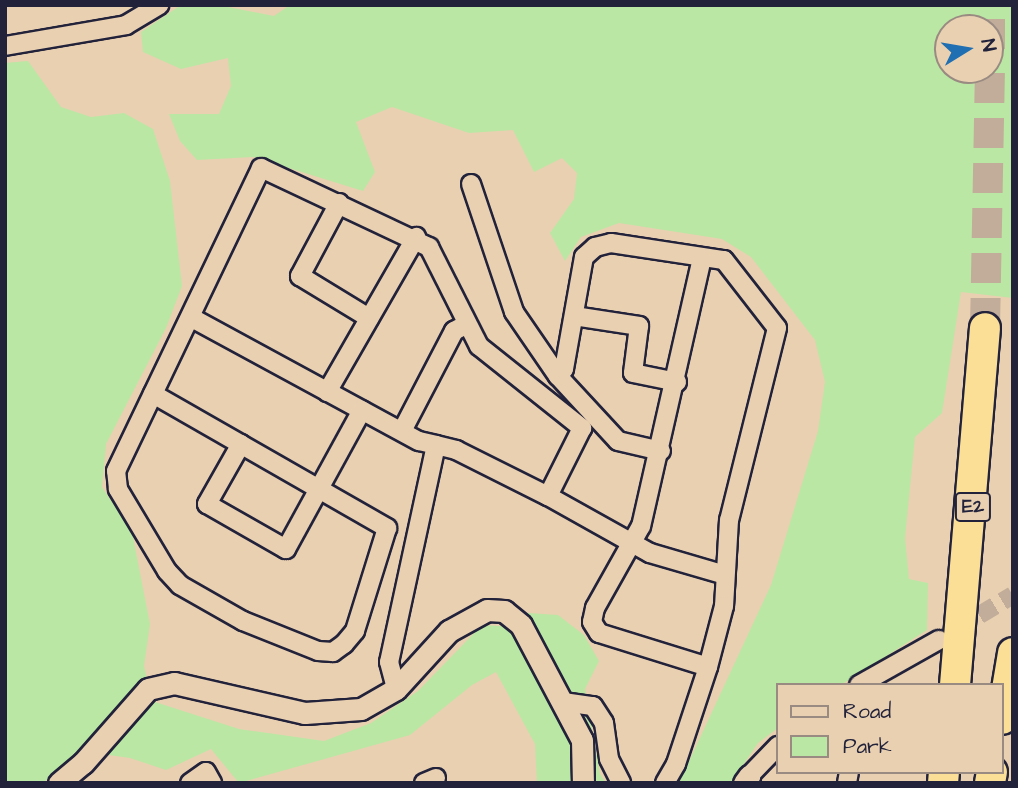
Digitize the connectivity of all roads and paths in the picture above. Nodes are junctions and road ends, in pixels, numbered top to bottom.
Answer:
1 (159, 5) edge
2 (5, 46) edge
3 (471, 184) dead end
4 (339, 203) junction
5 (416, 237) junction
6 (702, 258) junction
7 (574, 316) junction
8 (192, 318) junction
9 (369, 318) junction
10 (467, 324) junction
11 (985, 328) tunnel mouth
12 (558, 376) junction
13 (677, 382) junction
14 (327, 392) junction
15 (153, 394) junction
16 (362, 410) junction
17 (402, 430) junction
18 (241, 444) junction
19 (436, 445) junction
20 (661, 451) junction
21 (320, 489) junction
22 (548, 496) junction
23 (632, 542) junction
24 (725, 575) junction
25 (939, 640) tunnel mouth
26 (1013, 653) edge
27 (708, 667) junction
28 (863, 683) edge
29 (956, 683) edge
30 (396, 689) junction
31 (564, 702) junction
32 (1004, 707) edge
33 (776, 748) edge
34 (746, 779) edge
35 (58, 783) edge
36 (190, 783) edge
37 (212, 783) edge
38 (583, 783) edge
39 (621, 783) edge
40 (665, 783) edge

1 - 2 street
3 - 12 street
4 - 5 street
4 - 8 street
4 - 9 street
5 - 9 street
5 - 10 street
6 - 7 street
6 - 13 street
6 - 24 street
7 - 12 street
7 - 13 street
8 - 14 street
8 - 15 street
9 - 14 street
10 - 17 street
10 - 22 street
11 - 29 highway, E2
12 - 20 street
13 - 20 street
14 - 16 street
15 - 18 street
15 - 21 street
16 - 17 street
16 - 21 street
17 - 19 street
18 - 21 street
18 - 21 street
19 - 22 street
19 - 30 street
20 - 23 street
22 - 23 street
23 - 24 street
23 - 27 street
24 - 27 street
25 - 28 street
26 - 32 highway
27 - 40 street
30 - 31 street
30 - 35 street
31 - 38 street
31 - 39 street
33 - 34 street
36 - 37 street

